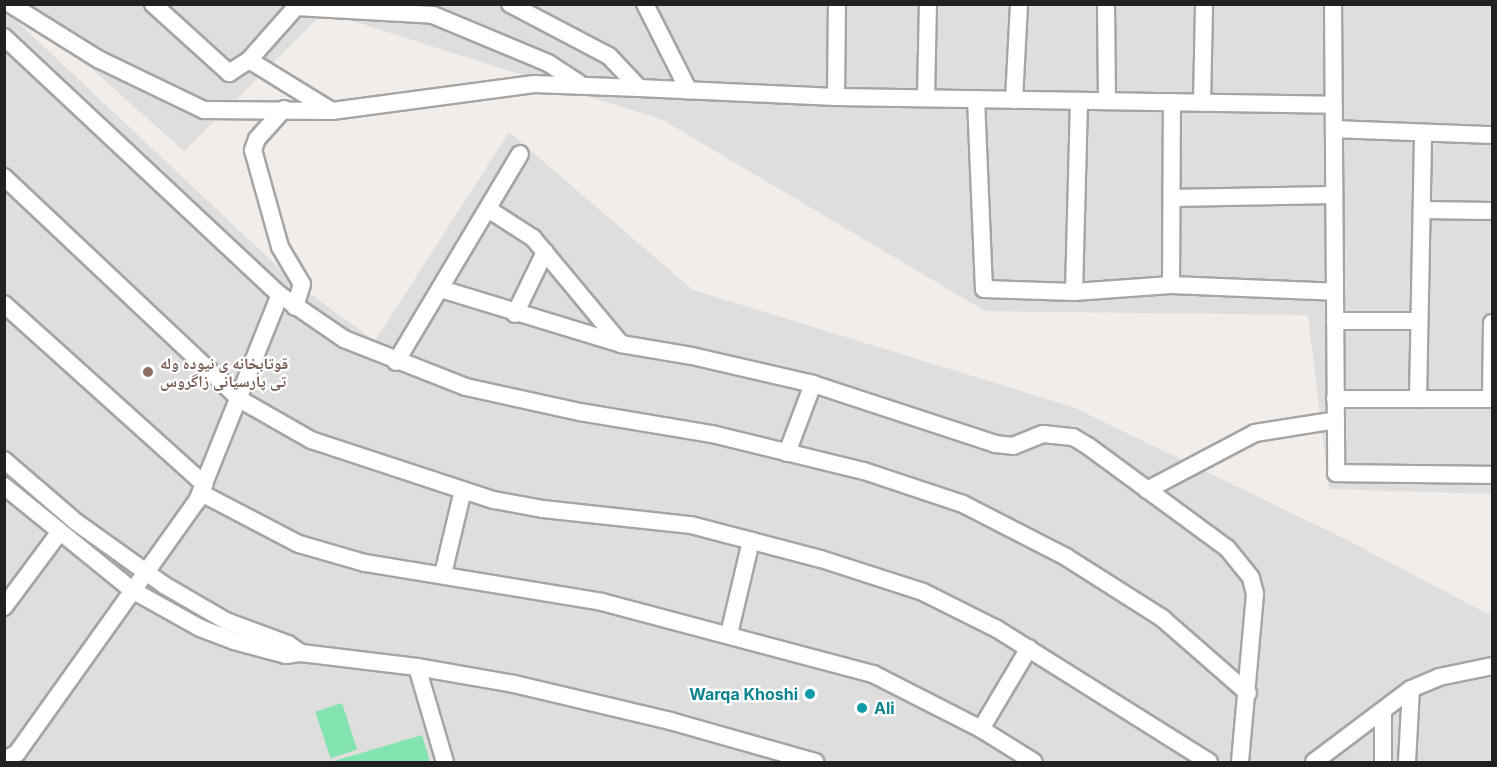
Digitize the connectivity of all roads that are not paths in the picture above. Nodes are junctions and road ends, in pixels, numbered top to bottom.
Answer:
1 (10, 4) edge
2 (153, 4) edge
3 (510, 4) edge
4 (645, 4) edge
5 (837, 4) edge
6 (928, 4) edge
7 (1019, 4) edge
8 (1106, 4) edge
9 (1204, 4) edge
10 (1333, 4) edge
11 (295, 6) edge
12 (4, 37) edge
13 (249, 60) junction
14 (580, 83) junction
15 (639, 88) junction
16 (689, 91) junction
17 (836, 97) junction
18 (926, 98) junction
19 (976, 99) junction
20 (1014, 100) junction
21 (1079, 101) junction
22 (1107, 101) junction
23 (1172, 102) junction
24 (1202, 103) junction
25 (1334, 105) junction
26 (284, 109) junction
27 (332, 111) junction
28 (1334, 129) junction
29 (1424, 133) junction
30 (1492, 135) edge
31 (520, 154) dead end
32 (4, 177) edge
33 (1334, 195) junction
34 (1172, 198) junction
35 (488, 209) junction
36 (1422, 210) junction
37 (1492, 211) edge
38 (545, 252) junction
39 (1172, 285) junction
40 (441, 288) junction
41 (1074, 292) junction
42 (1335, 292) junction
43 (280, 295) junction
44 (4, 304) edge
45 (294, 307) junction
46 (515, 314) junction
47 (1335, 321) junction
48 (1419, 321) junction
49 (1492, 323) edge
50 (621, 344) junction
51 (396, 362) junction
52 (813, 384) junction
53 (1335, 399) junction
54 (1418, 399) junction
55 (1492, 399) edge
56 (241, 400) junction
57 (1336, 420) junction
58 (787, 453) junction
59 (4, 460) edge
60 (1492, 475) edge
61 (4, 486) edge
62 (203, 489) junction
63 (463, 490) junction
64 (1148, 490) junction
65 (59, 533) junction
66 (751, 541) junction
67 (148, 573) junction
68 (442, 574) junction
69 (132, 590) junction
70 (4, 607) edge
71 (729, 634) junction
72 (1029, 648) junction
73 (301, 653) junction
74 (1492, 666) edge
75 (417, 667) junction
76 (1411, 689) junction
77 (1248, 693) junction
78 (1383, 714) junction
79 (981, 729) junction
80 (6, 759) edge
81 (446, 762) edge
82 (815, 762) edge
83 (1034, 762) edge
84 (1209, 762) edge
85 (1240, 762) edge
86 (1314, 762) edge
87 (1383, 762) edge
88 (1407, 762) edge

1 - 26 street
2 - 13 street
3 - 15 street
4 - 16 street
5 - 17 street
6 - 18 street
7 - 20 street
8 - 22 street
9 - 24 street
10 - 25 street
11 - 13 street
11 - 14 street
12 - 43 street
13 - 27 street
14 - 15 street
14 - 27 street
15 - 16 street
16 - 17 street
17 - 18 street
18 - 19 street
19 - 20 street
19 - 41 street
20 - 21 street
21 - 22 street
21 - 41 street
22 - 23 street
23 - 24 street
23 - 34 street
24 - 25 street
25 - 28 street
26 - 27 street
26 - 45 street
28 - 29 street
28 - 33 street
29 - 30 street
29 - 36 street
31 - 35 street
32 - 56 street
33 - 34 street
33 - 42 street
34 - 39 street
35 - 38 street
35 - 40 street
36 - 37 street
36 - 48 street
38 - 46 street
38 - 50 street
39 - 41 street
39 - 42 street
40 - 46 street
40 - 51 street
42 - 47 street
43 - 45 street
43 - 56 street
44 - 62 street
45 - 51 street
46 - 50 street
47 - 48 street
47 - 53 street
48 - 54 street
49 - 55 street
50 - 52 street
51 - 58 street
52 - 58 street
52 - 64 street
53 - 54 street
53 - 57 street
54 - 55 street
56 - 62 street
56 - 63 street
57 - 60 street
57 - 64 street
58 - 77 street
59 - 67 street
61 - 65 street
62 - 67 street
62 - 68 street
63 - 66 street
63 - 68 street
64 - 77 street
65 - 69 street
65 - 70 street
66 - 71 street
66 - 72 street
67 - 69 street
67 - 73 street
68 - 71 street
69 - 73 street
69 - 80 street
71 - 79 street
72 - 79 street
72 - 84 street
73 - 75 street
74 - 76 street
75 - 81 street
75 - 82 street
76 - 78 street
76 - 88 street
77 - 85 street
78 - 86 street
78 - 87 street
79 - 83 street

